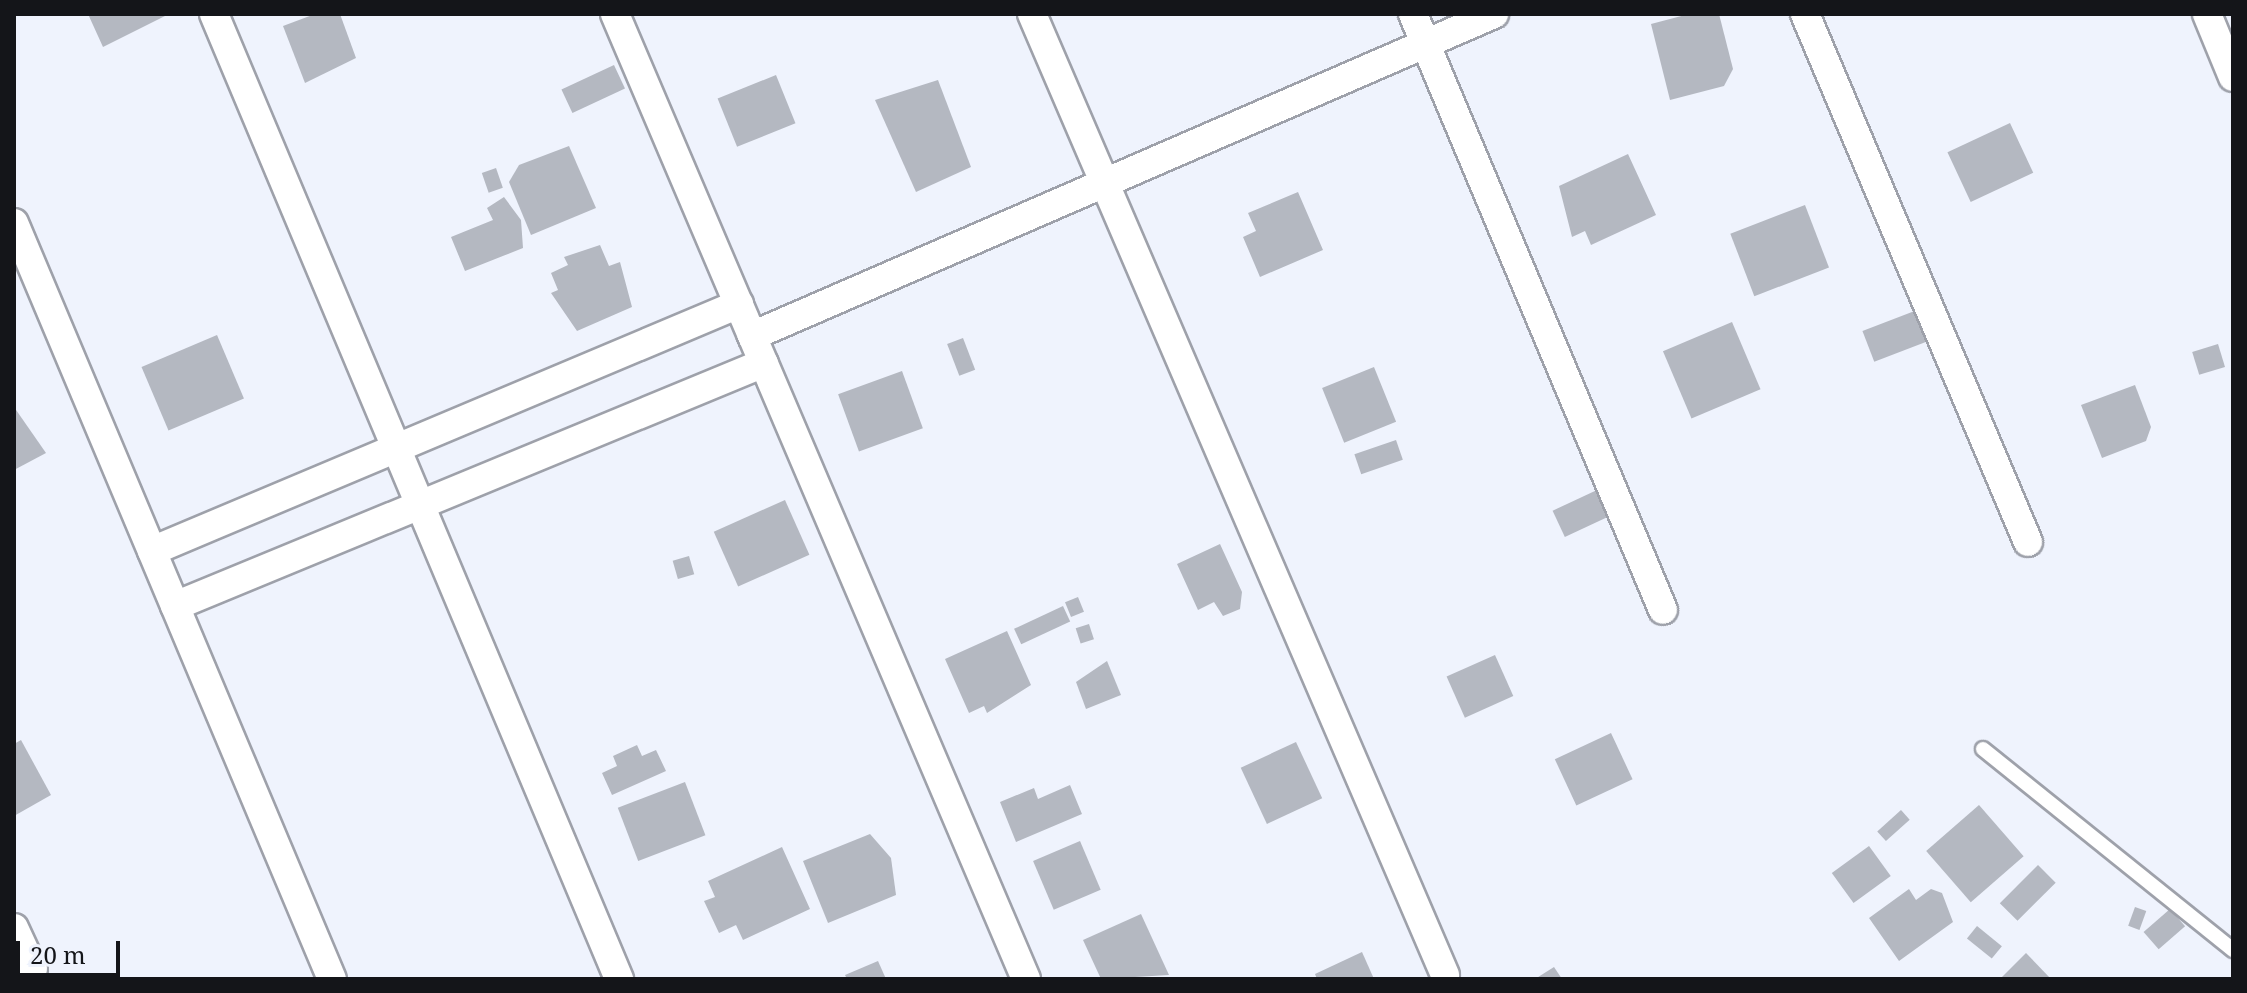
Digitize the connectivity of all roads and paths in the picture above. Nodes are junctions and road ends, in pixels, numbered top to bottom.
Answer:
1 (214, 14) edge
2 (615, 14) edge
3 (1032, 14) edge
4 (1413, 14) edge
5 (1494, 14) edge
6 (1805, 14) edge
7 (2207, 14) edge
8 (1425, 44) junction
9 (2233, 77) edge
10 (1105, 183) junction
11 (14, 223) edge
12 (739, 304) junction
13 (752, 336) junction
14 (764, 363) junction
15 (396, 448) junction
16 (420, 505) junction
17 (2028, 542) dead end
18 (152, 551) junction
19 (175, 606) junction
20 (1663, 610) dead end
21 (1983, 749) dead end
22 (14, 928) edge
23 (2233, 950) edge
24 (33, 969) dead end
25 (1445, 975) dead end
26 (332, 979) edge
27 (619, 979) edge
28 (1026, 979) edge

1 - 15 street
2 - 12 street
3 - 10 street
4 - 8 street
5 - 8 street
6 - 17 street
7 - 9 street
8 - 10 street
8 - 20 street
10 - 13 street
10 - 25 street
11 - 18 street
12 - 13 street
12 - 15 street
13 - 14 street
14 - 16 street
14 - 28 street
15 - 16 street
15 - 18 street
16 - 19 street
16 - 27 street
18 - 19 street
19 - 26 street
21 - 23 lane
22 - 24 street

